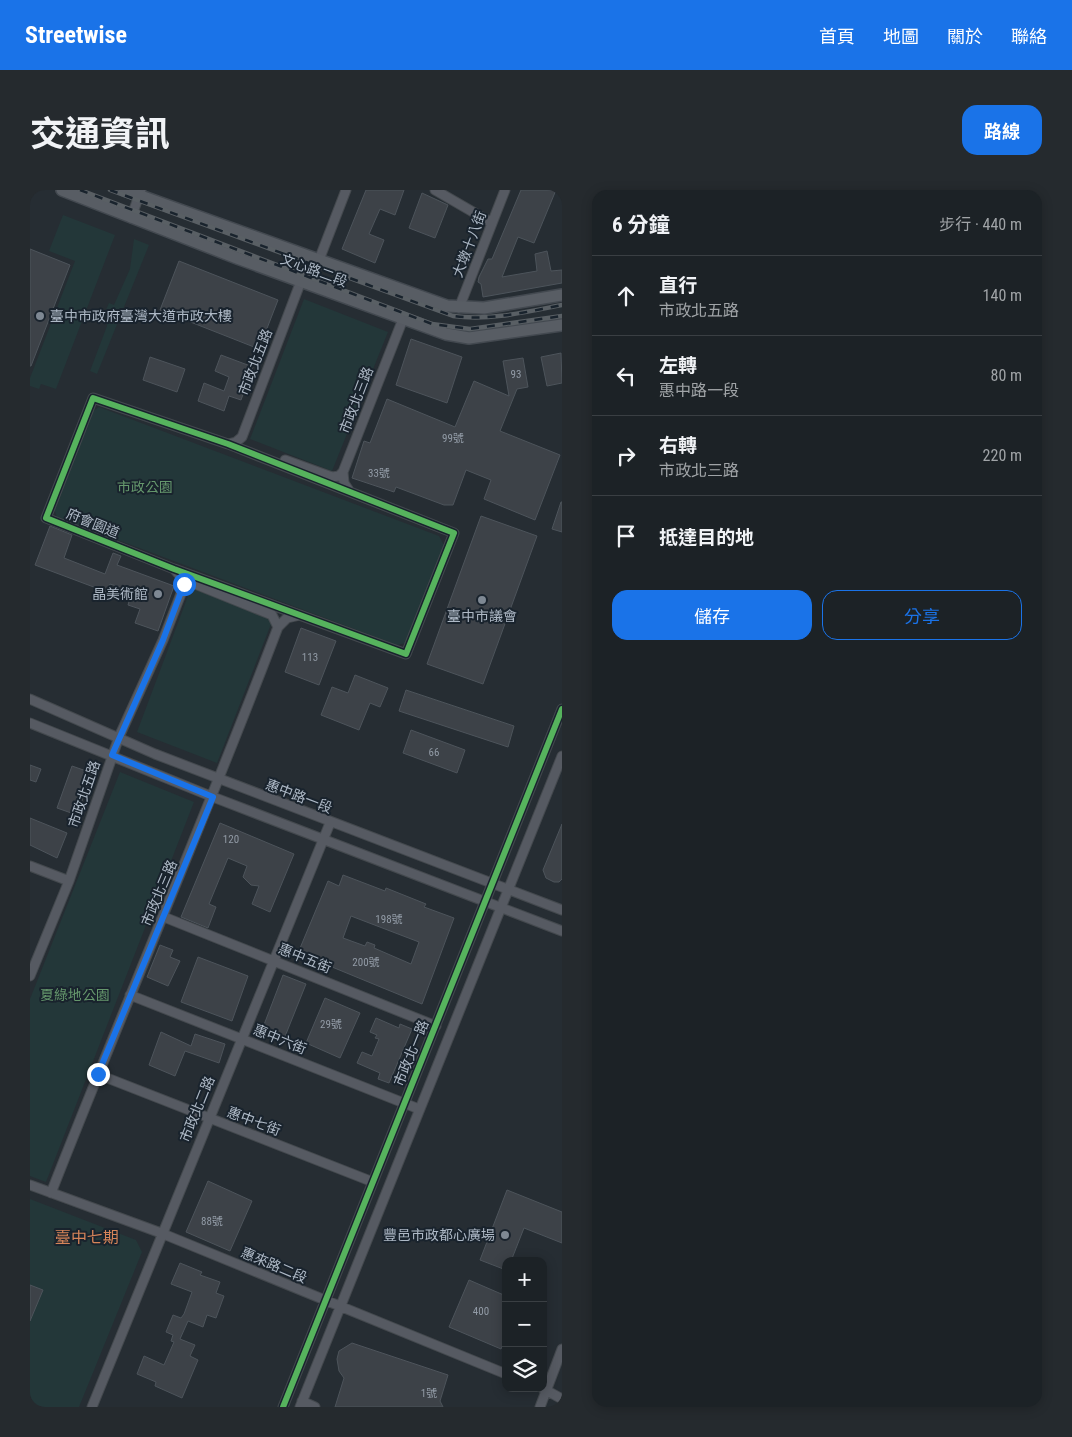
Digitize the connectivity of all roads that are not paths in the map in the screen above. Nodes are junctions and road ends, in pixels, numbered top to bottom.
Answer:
1 (62, 190) edge
2 (124, 190) edge
3 (346, 190) edge
4 (434, 190) edge
5 (505, 190) edge
6 (140, 193) edge
7 (131, 218) junction
8 (492, 223) junction
9 (319, 260) junction
10 (301, 281) junction
11 (562, 295) edge
12 (460, 308) junction
13 (403, 319) junction
14 (562, 325) edge
15 (242, 437) junction
16 (228, 444) junction
17 (290, 465) junction
18 (343, 472) junction
19 (350, 492) junction
20 (174, 569) junction
21 (184, 586) junction
22 (239, 597) junction
23 (300, 615) junction
24 (278, 627) junction
25 (30, 699) edge
26 (562, 709) edge
27 (30, 723) edge
28 (119, 737) junction
29 (112, 755) junction
30 (562, 756) edge
31 (220, 780) junction
32 (213, 797) junction
33 (330, 823) junction
34 (323, 840) junction
35 (30, 866) edge
36 (69, 881) junction
37 (492, 885) junction
38 (507, 891) junction
39 (485, 902) junction
40 (500, 907) junction
41 (562, 910) edge
42 (164, 917) junction
43 (562, 931) edge
44 (274, 961) junction
45 (33, 962) edge
46 (30, 976) edge
47 (130, 995) junction
48 (436, 1026) junction
49 (241, 1039) junction
50 (98, 1074) junction
51 (405, 1103) junction
52 (419, 1109) junction
53 (209, 1118) junction
54 (373, 1182) junction
55 (30, 1185) edge
56 (51, 1193) junction
57 (161, 1233) junction
58 (325, 1302) junction
59 (340, 1307) junction
60 (562, 1349) edge
61 (502, 1372) edge
62 (547, 1382) edge
63 (547, 1391) edge
64 (543, 1392) edge
65 (562, 1399) edge
66 (301, 1404) edge
67 (92, 1407) edge
68 (283, 1407) edge
69 (315, 1407) edge
70 (540, 1407) edge

1 - 7 main road, 文心路二段
2 - 6 main road, 文心路二段
3 - 9 street, 市政北五路
4 - 8 street
5 - 8 street, 大墩十八街
6 - 7 street
6 - 9 main road, 文心路二段
7 - 10 main road, 文心路二段
8 - 12 street, 大墩十八街
9 - 10 street, 市政北五路
9 - 12 main road, 文心路二段
10 - 13 main road, 文心路二段
10 - 15 street, 市政北五路
11 - 12 main road, 文心路二段
13 - 14 main road, 文心路二段
13 - 18 street, 市政北三路
15 - 16 street
15 - 17 street
16 - 17 street, 府會園道
16 - 20 street, 府會園道
17 - 18 street
17 - 19 street, 府會園道
18 - 19 street
19 - 23 street, 府會園道
20 - 21 street
20 - 22 street, 府會園道
21 - 22 street
21 - 28 street, 市政北五路
22 - 23 street, 府會園道
22 - 24 street
23 - 24 street
24 - 31 street, 市政北三路
25 - 28 street, 惠中路一段
26 - 37 street, 市政北一路
27 - 29 street
28 - 29 street, 市政北五路
28 - 31 street, 惠中路一段
29 - 32 street
29 - 36 street, 市政北五路
30 - 38 street, 市政北一路
31 - 32 street, 市政北三路
31 - 33 street, 惠中路一段
32 - 34 street
32 - 42 street, 市政北三路
33 - 34 street, 市政北二路
33 - 37 street, 惠中路一段
34 - 39 street
34 - 44 street, 市政北二路
35 - 36 street
36 - 45 street, 市政北五路
37 - 38 street, 惠中路一段
37 - 39 street, 市政北一路
38 - 40 street, 市政北一路
38 - 41 street, 惠中路一段
39 - 40 street
39 - 48 street, 市政北一路
40 - 43 street
40 - 52 street, 市政北一路
42 - 44 street, 惠中五街
42 - 47 street, 市政北三路
44 - 48 street, 惠中五街
44 - 49 street, 市政北二路
45 - 46 street, 市政北五路
47 - 49 street, 惠中六街
47 - 50 street, 市政北三路
48 - 51 street, 市政北一路
49 - 51 street, 惠中六街
49 - 53 street, 市政北二路
50 - 53 street, 惠中七街
50 - 56 street, 市政北三路
51 - 52 street, 惠中六街
51 - 54 street, 市政北一路
52 - 59 street, 市政北一路
53 - 54 street, 惠中七街
53 - 57 street, 市政北二路
54 - 58 street, 市政北一路
55 - 56 street, 惠來路二段
56 - 57 street, 惠來路二段
57 - 58 street, 惠來路二段
57 - 67 street, 市政北二路
58 - 59 street, 惠來路二段
58 - 68 street, 市政北一路
59 - 61 street, 惠來路二段
59 - 66 street, 市政北一路
60 - 62 street
63 - 65 street
64 - 70 street
66 - 69 street

